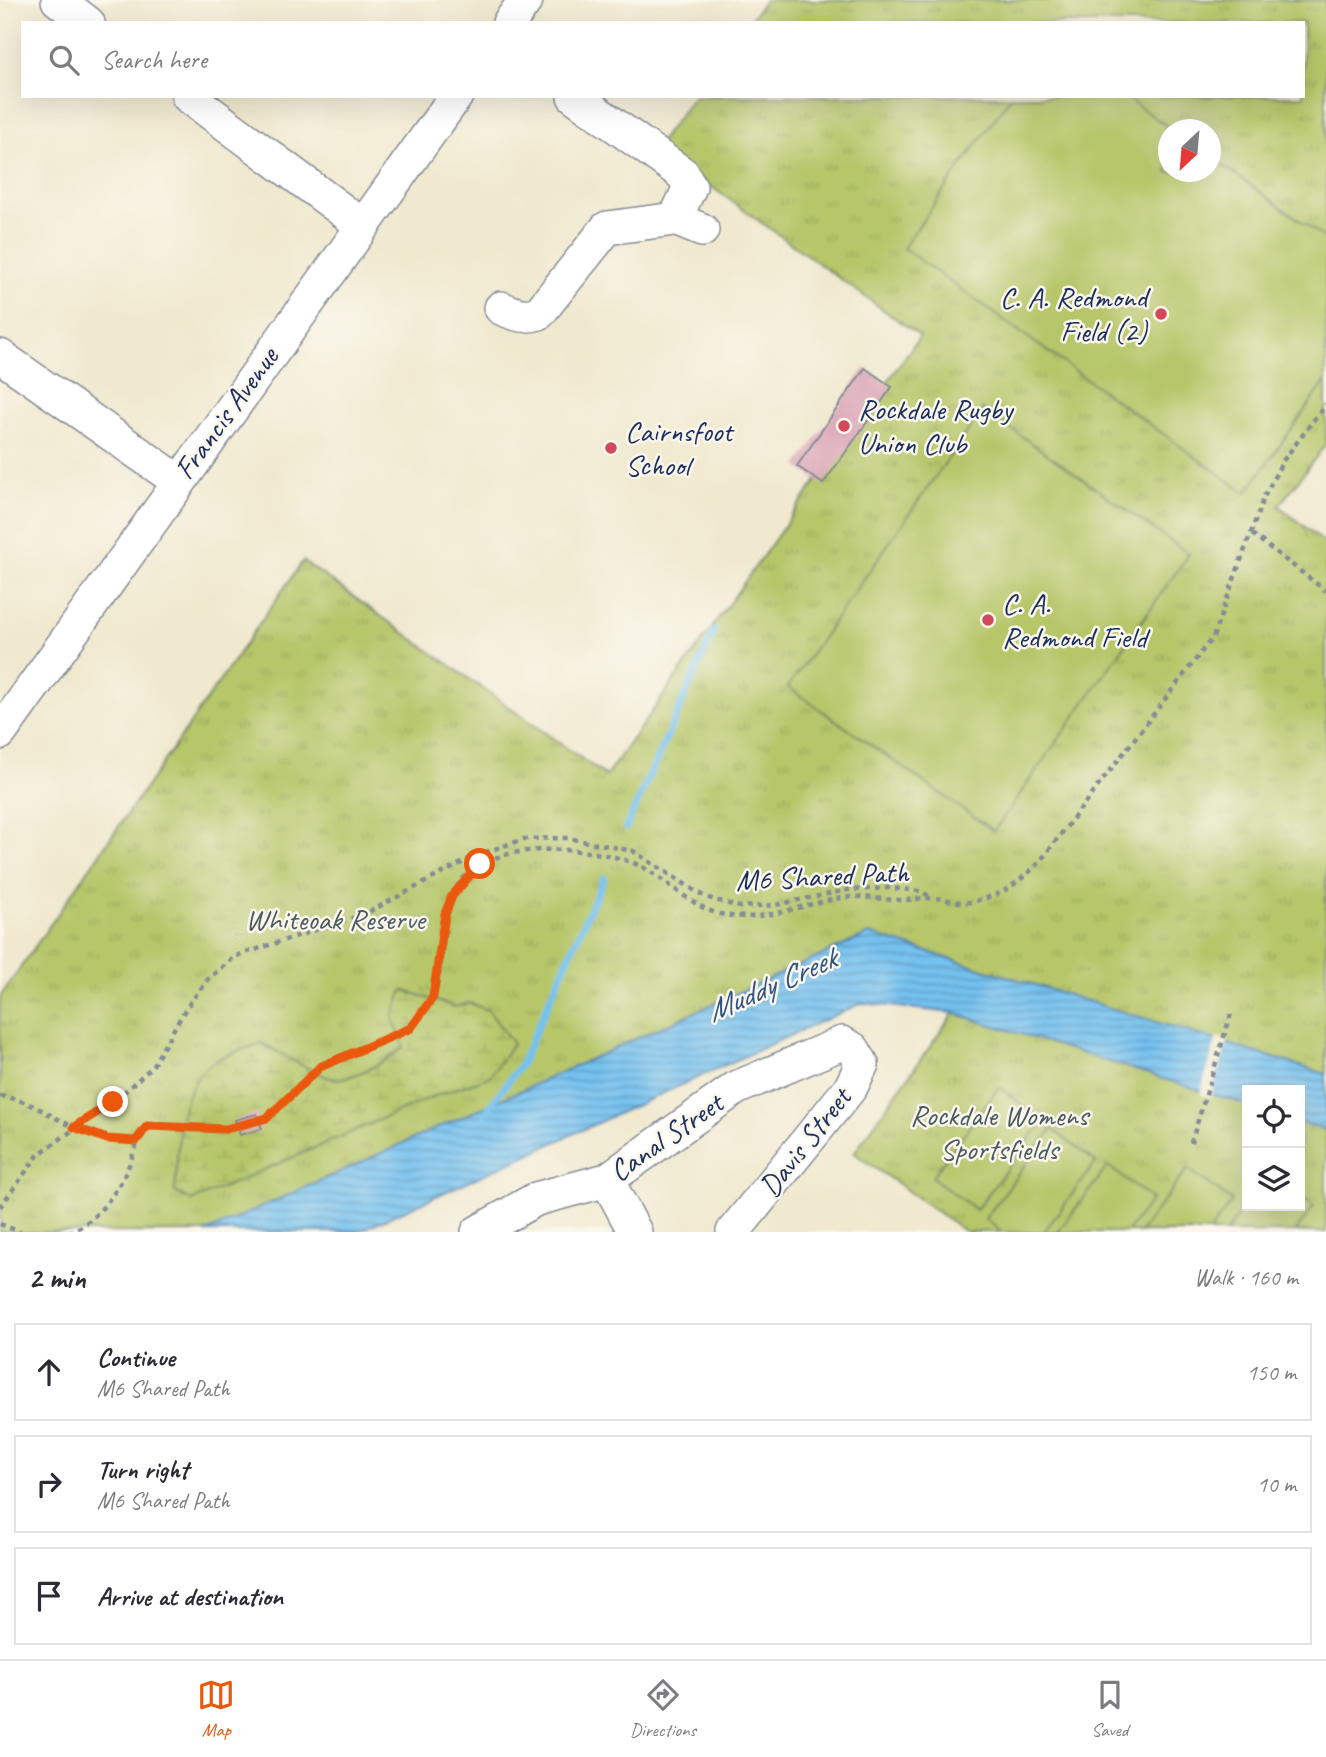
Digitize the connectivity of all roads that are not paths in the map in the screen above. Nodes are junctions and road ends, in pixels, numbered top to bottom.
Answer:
1 (58, 0) edge
2 (526, 0) edge
3 (85, 21) edge
4 (510, 21) edge
5 (191, 98) edge
6 (455, 98) edge
7 (577, 98) edge
8 (362, 225) junction
9 (501, 307) dead end
10 (0, 356) edge
11 (178, 481) junction
12 (0, 733) edge
13 (853, 1049) joint
14 (607, 1180) junction
15 (478, 1232) edge
16 (635, 1232) edge
17 (733, 1232) edge

1 - 3 street
2 - 4 street
5 - 8 street
6 - 8 street, Francis Avenue
7 - 9 street
8 - 11 street, Francis Avenue
10 - 11 street
11 - 12 street, Francis Avenue
13 - 14 street, Canal Street
13 - 17 street, Davis Street
14 - 15 street, Canal Street
14 - 16 street

